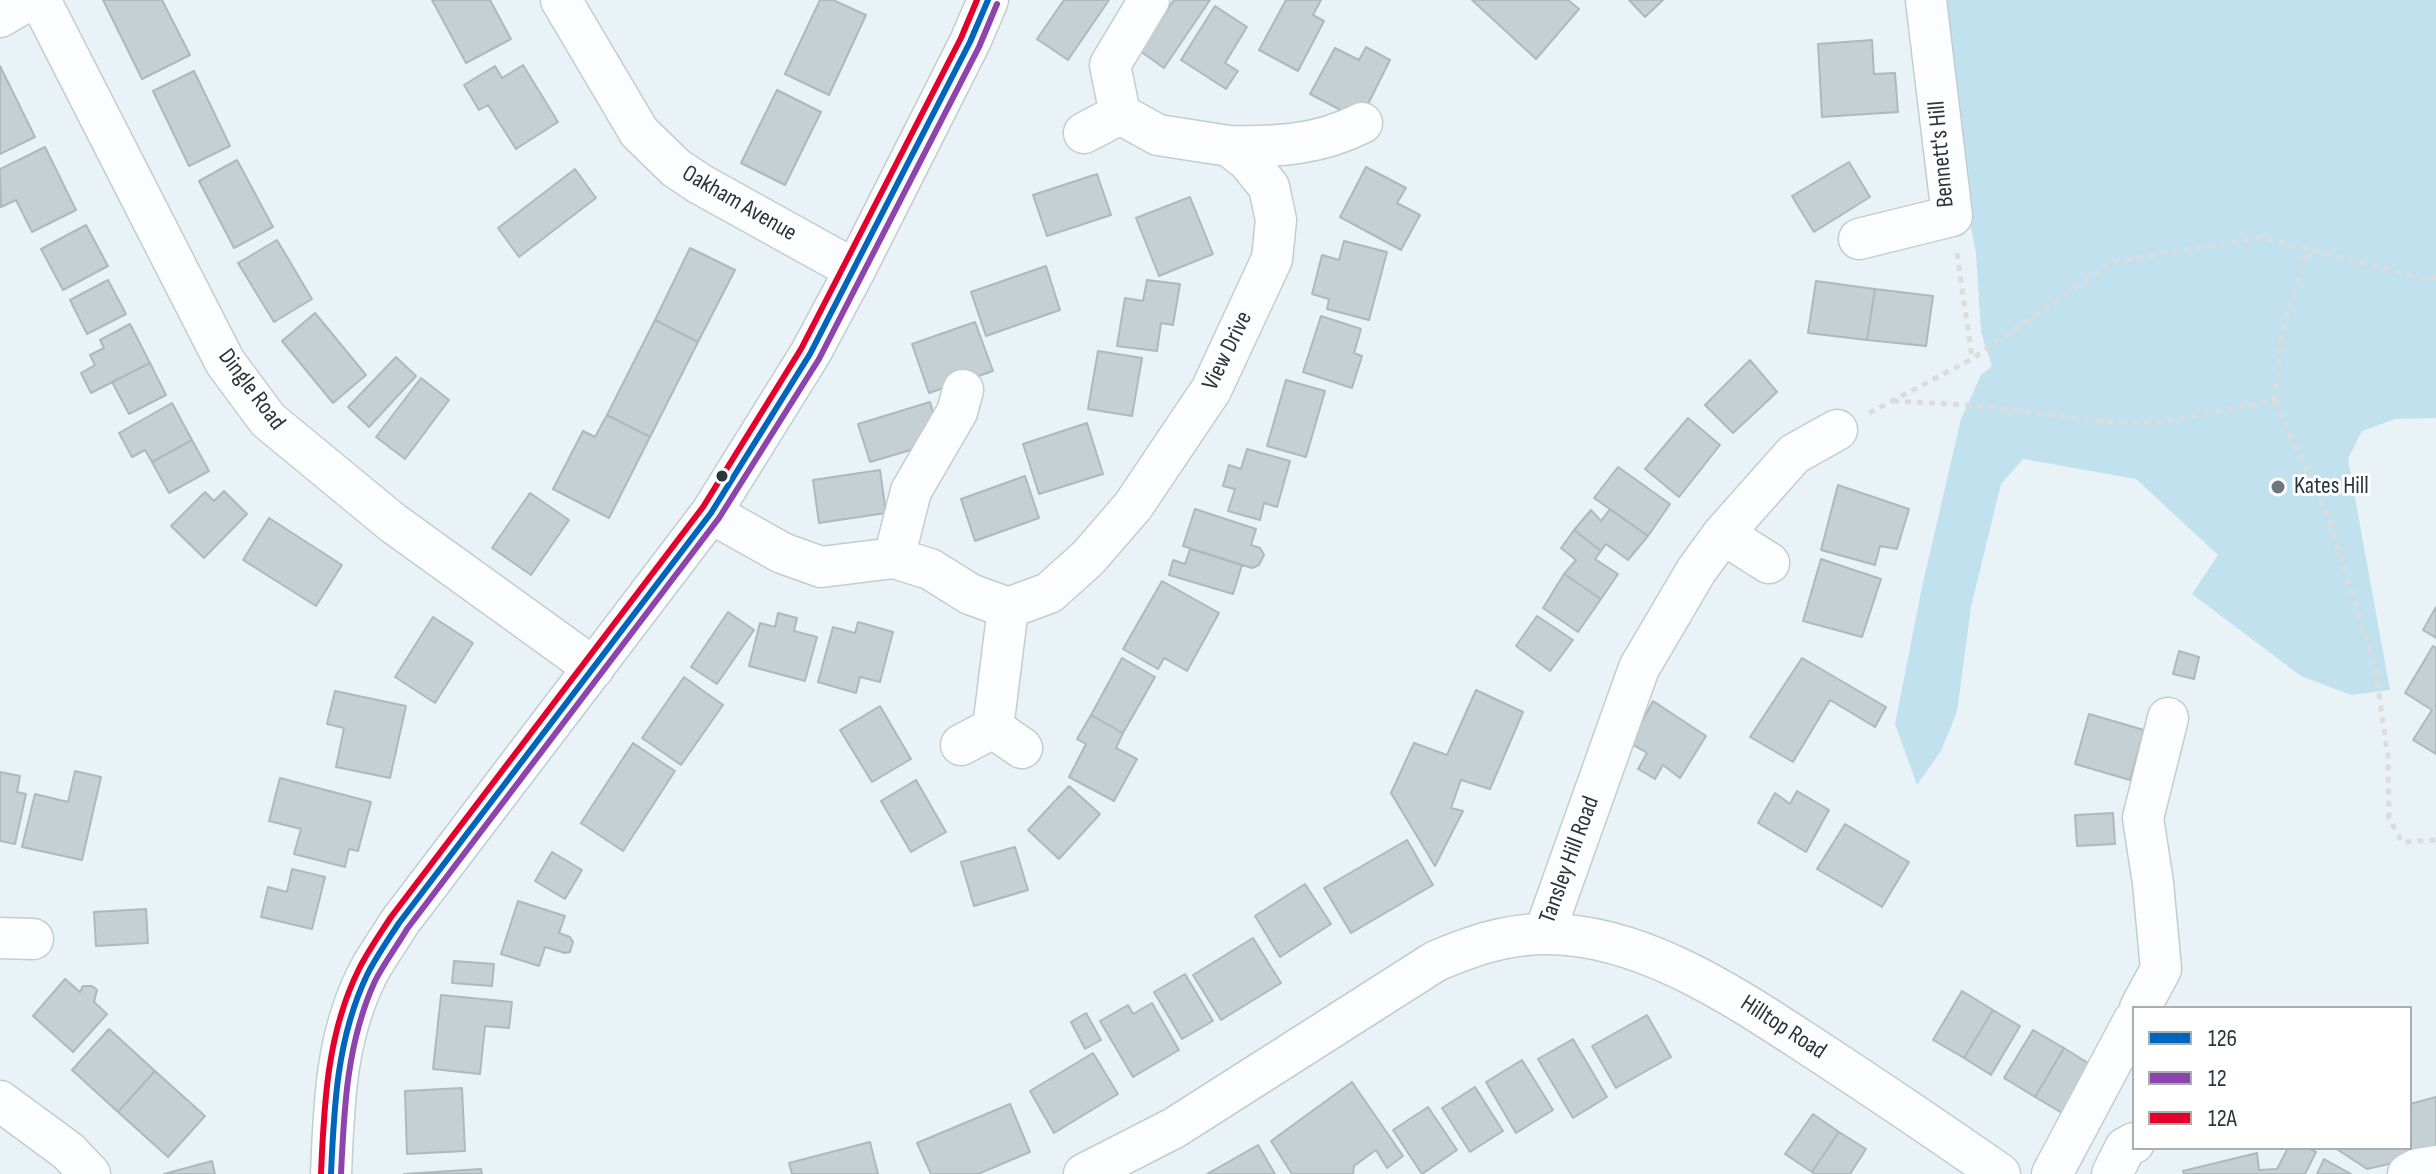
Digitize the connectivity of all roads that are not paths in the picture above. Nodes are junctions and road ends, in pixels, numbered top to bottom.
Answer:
1 (29, 0) edge
2 (40, 0) edge
3 (561, 0) edge
4 (988, 0) edge
5 (1149, 0) edge
6 (1926, 0) edge
7 (0, 17) edge
8 (1120, 114) junction
9 (1362, 123) dead end
10 (1084, 133) dead end
11 (1229, 146) junction
12 (1859, 239) dead end
13 (855, 270) junction
14 (963, 390) dead end
15 (1837, 430) road end
16 (711, 513) junction
17 (1723, 534) junction
18 (894, 558) junction
19 (1769, 563) dead end
20 (1008, 608) junction
21 (594, 668) junction
22 (2168, 718) dead end
23 (992, 740) dead end
24 (1544, 934) junction
25 (2141, 1006) edge
26 (2132, 1024) edge
27 (0, 1101) edge
28 (2132, 1144) edge
29 (2436, 1166) edge
30 (90, 1174) edge
31 (331, 1174) edge
32 (1084, 1174) edge
33 (2000, 1174) edge
34 (2052, 1174) edge
35 (2112, 1174) edge
36 (2408, 1174) edge

1 - 7 street
2 - 21 street, Dingle Road
3 - 13 street, Oakham Avenue
4 - 13 street
5 - 8 street
6 - 12 street, Bennett's Hill
8 - 10 street
8 - 11 street
9 - 11 street
11 - 20 street, View Drive
13 - 16 street
14 - 18 street
15 - 17 street, Tansley Hill Road
16 - 18 street
16 - 21 street
17 - 19 street
17 - 24 street, Tansley Hill Road
18 - 20 street
20 - 23 street
21 - 31 street
22 - 25 street
24 - 32 street, Tansley Hill Road
24 - 33 street, Hilltop Road
26 - 34 street
27 - 30 street
28 - 35 street
29 - 36 street

